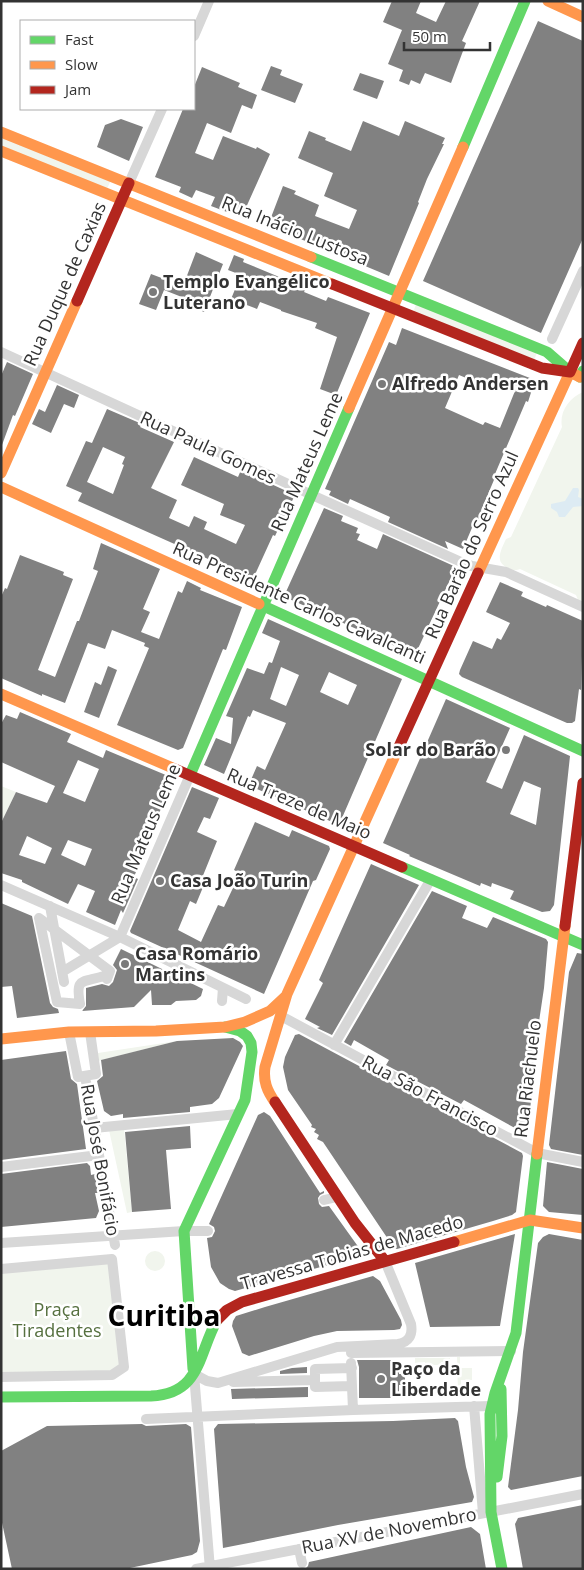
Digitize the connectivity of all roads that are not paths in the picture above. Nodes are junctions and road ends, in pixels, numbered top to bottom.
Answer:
1 (209, 1) edge
2 (525, 1) edge
3 (548, 1) edge
4 (583, 17) edge
5 (195, 34) edge
6 (162, 110) edge
7 (1, 132) edge
8 (1, 151) edge
9 (129, 183) junction
10 (122, 199) junction
11 (250, 232) junction
12 (244, 248) junction
13 (583, 271) edge
14 (400, 293) junction
15 (393, 308) junction
16 (470, 320) junction
17 (463, 336) junction
18 (552, 339) dead end
19 (583, 343) edge
20 (1, 352) edge
21 (46, 372) junction
22 (579, 375) edge
23 (1, 473) edge
24 (1, 487) edge
25 (312, 495) junction
26 (482, 568) junction
27 (264, 606) junction
28 (583, 607) edge
29 (429, 682) junction
30 (1, 694) edge
31 (583, 751) edge
32 (190, 776) junction
33 (583, 783) edge
34 (354, 846) junction
35 (431, 879) junction
36 (1, 885) edge
37 (50, 906) junction
38 (39, 918) joint
39 (120, 937) junction
40 (564, 937) junction
41 (583, 945) edge
42 (223, 988) junction
43 (287, 994) junction
44 (246, 999) dead end
45 (222, 1001) dead end
46 (281, 1016) junction
47 (226, 1027) junction
48 (68, 1032) junction
49 (90, 1032) junction
50 (1, 1039) edge
51 (334, 1045) junction
52 (85, 1076) junction
53 (268, 1092) junction
54 (245, 1100) junction
55 (238, 1114) junction
56 (94, 1128) junction
57 (537, 1153) junction
58 (99, 1155) junction
59 (583, 1162) edge
60 (1, 1168) edge
61 (337, 1197) junction
62 (324, 1200) dead end
63 (530, 1220) junction
64 (583, 1228) edge
65 (184, 1231) junction
66 (208, 1231) dead end
67 (114, 1240) junction
68 (1, 1243) edge
69 (385, 1261) junction
70 (1, 1268) edge
71 (351, 1349) junction
72 (511, 1352) junction
73 (352, 1368) junction
74 (194, 1374) junction
75 (1, 1377) edge
76 (500, 1377) junction
77 (315, 1380) junction
78 (218, 1383) junction
79 (352, 1386) dead end
80 (4, 1399) edge
81 (474, 1406) junction
82 (491, 1406) junction
83 (353, 1410) junction
84 (197, 1416) junction
85 (146, 1419) dead end
86 (583, 1494) edge
87 (492, 1499) junction
88 (487, 1512) junction
89 (299, 1549) junction
90 (302, 1563) dead end
91 (210, 1567) edge
92 (196, 1569) edge
93 (502, 1569) edge

1 - 5 street
2 - 14 main road, Rua Mateus Leme
3 - 4 main road
6 - 9 street, Rua Duque de Caxias
7 - 9 main road, Rua Inácio Lustosa
8 - 10 main road, Rua Inácio Lustosa
9 - 10 main road, Rua Duque de Caxias
9 - 11 main road, Rua Inácio Lustosa
10 - 12 main road, Rua Inácio Lustosa
10 - 21 main road, Rua Duque de Caxias
11 - 12 main road
11 - 14 main road, Rua Inácio Lustosa
12 - 15 main road, Rua Inácio Lustosa
13 - 18 street
14 - 15 main road, Rua Mateus Leme
14 - 16 main road, Rua Inácio Lustosa
15 - 17 main road, Rua Inácio Lustosa
15 - 25 main road, Rua Mateus Leme
16 - 17 main road
16 - 22 main road, Rua Inácio Lustosa
17 - 22 main road, Rua Inácio Lustosa
19 - 22 main road, Rua Barão do Serro Azul
20 - 21 street, Rua Paula Gomes
21 - 23 main road, Rua Duque de Caxias
21 - 25 street, Rua Paula Gomes
22 - 26 main road, Rua Barão do Serro Azul
24 - 27 main road, Rua Presidente Carlos Cavalcanti
25 - 26 street, Rua Paula Gomes
25 - 27 main road, Rua Mateus Leme
26 - 28 street, Rua Paula Gomes
26 - 29 main road, Rua Barão do Serro Azul
27 - 29 main road, Rua Presidente Carlos Cavalcanti
27 - 32 main road, Rua Mateus Leme
29 - 31 main road, Rua Presidente Carlos Cavalcanti
29 - 34 main road, Rua Barão do Serro Azul
30 - 32 main road, Rua Treze de Maio
32 - 34 main road, Rua Treze de Maio
32 - 39 street, Rua Mateus Leme
33 - 40 main road, Rua Riachuelo
34 - 35 main road, Rua Treze de Maio
34 - 43 main road, Rua Barão do Serro Azul
35 - 40 main road, Rua Treze de Maio
35 - 51 street
36 - 37 street
37 - 39 street
37 - 39 street
38 - 38 street
39 - 42 street
40 - 41 main road, Rua Treze de Maio
40 - 57 main road, Rua Riachuelo
42 - 44 street
42 - 45 street
43 - 46 main road, Rua Barão do Serro Azul
43 - 47 main road
46 - 51 street, Rua São Francisco
46 - 53 main road, Rua Barão do Serro Azul
47 - 49 main road
47 - 54 main road
48 - 49 main road
48 - 50 main road
48 - 52 street
49 - 52 street
51 - 57 street, Rua São Francisco
52 - 56 street, Rua José Bonifácio
53 - 54 main road
53 - 61 main road
54 - 55 main road
55 - 56 street
55 - 65 main road
56 - 58 street, Rua José Bonifácio
57 - 59 street, Rua São Francisco
57 - 63 main road, Rua Riachuelo
58 - 60 street
58 - 67 street, Rua José Bonifácio
61 - 62 street
61 - 69 main road
63 - 64 main road
63 - 69 main road, Travessa Tobias de Macedo
63 - 72 main road, Rua Riachuelo
65 - 66 street
65 - 67 street
65 - 74 main road
67 - 68 street
69 - 71 street
69 - 74 main road, Travessa Tobias de Macedo
70 - 75 street
71 - 72 street
71 - 73 street
71 - 78 street
72 - 76 main road, Rua Riachuelo
73 - 77 street
73 - 83 street
74 - 78 street
74 - 80 main road
74 - 84 street
76 - 82 main road, Rua Riachuelo
76 - 87 main road, Rua Riachuelo
77 - 78 street
77 - 79 street
81 - 82 street
81 - 83 street
81 - 88 street
82 - 87 main road, Rua Riachuelo
83 - 84 street
84 - 85 street
84 - 91 street
86 - 88 street, Rua XV de Novembro
87 - 88 main road, Rua Riachuelo
88 - 89 street, Rua XV de Novembro
88 - 93 main road, Rua Riachuelo
89 - 90 street
89 - 91 street, Rua XV de Novembro
91 - 92 street, Rua XV de Novembro

